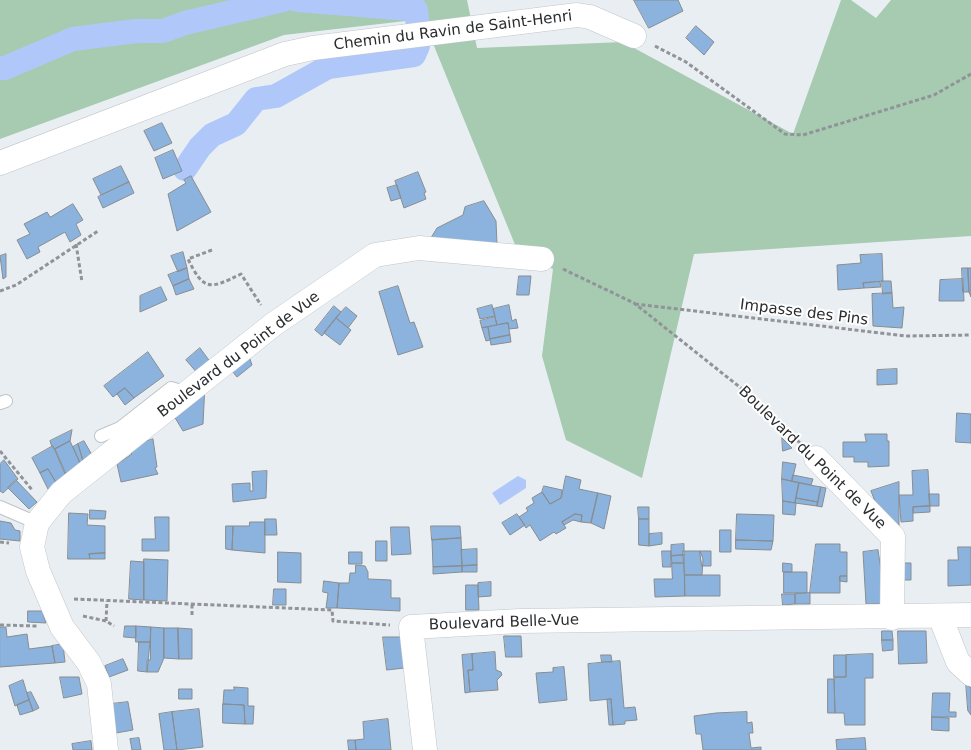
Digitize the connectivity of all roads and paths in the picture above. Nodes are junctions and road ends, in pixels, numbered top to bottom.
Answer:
1 (581, 7) edge
2 (634, 36) joint
3 (971, 74) edge
4 (0, 164) edge
5 (98, 231) dead end
6 (76, 244) junction
7 (212, 250) dead end
8 (542, 259) joint
9 (82, 282) dead end
10 (0, 291) edge
11 (634, 304) junction
12 (274, 324) junction
13 (971, 335) edge
14 (183, 397) junction
15 (101, 436) dead end
16 (0, 451) edge
17 (816, 458) joint
18 (0, 508) edge
19 (43, 515) junction
20 (49, 598) junction
21 (107, 601) junction
22 (192, 604) junction
23 (192, 615) dead end
24 (971, 615) edge
25 (940, 616) junction
26 (892, 618) junction
27 (106, 621) dead end
28 (0, 625) edge
29 (62, 626) junction
30 (411, 627) junction
31 (971, 674) edge
32 (106, 750) edge
33 (425, 750) edge

1 - 2 street, Chemin du Ravin de Saint-Henri
1 - 4 street, Chemin du Ravin de Saint-Henri
2 - 3 path
5 - 6 path
6 - 9 path
6 - 10 path
7 - 12 path
8 - 11 path, Boulevard du Point de Vue
8 - 12 street, Boulevard du Point de Vue
11 - 13 path, Impasse des Pins
11 - 17 path, Boulevard du Point de Vue
12 - 14 street, Boulevard du Point de Vue
14 - 15 lane
14 - 19 street, Boulevard du Point de Vue
16 - 19 path
17 - 26 street, Boulevard du Point de Vue
18 - 19 lane
19 - 20 street
20 - 21 path, Boulevard Belle-Vue
20 - 29 street
21 - 22 path, Boulevard Belle-Vue
21 - 27 path
22 - 23 path
22 - 30 path, Boulevard Belle-Vue
24 - 25 street, Boulevard Belle-Vue
25 - 26 street, Boulevard Belle-Vue
25 - 31 street
26 - 30 street, Boulevard Belle-Vue
28 - 29 path
29 - 32 street
30 - 33 street

